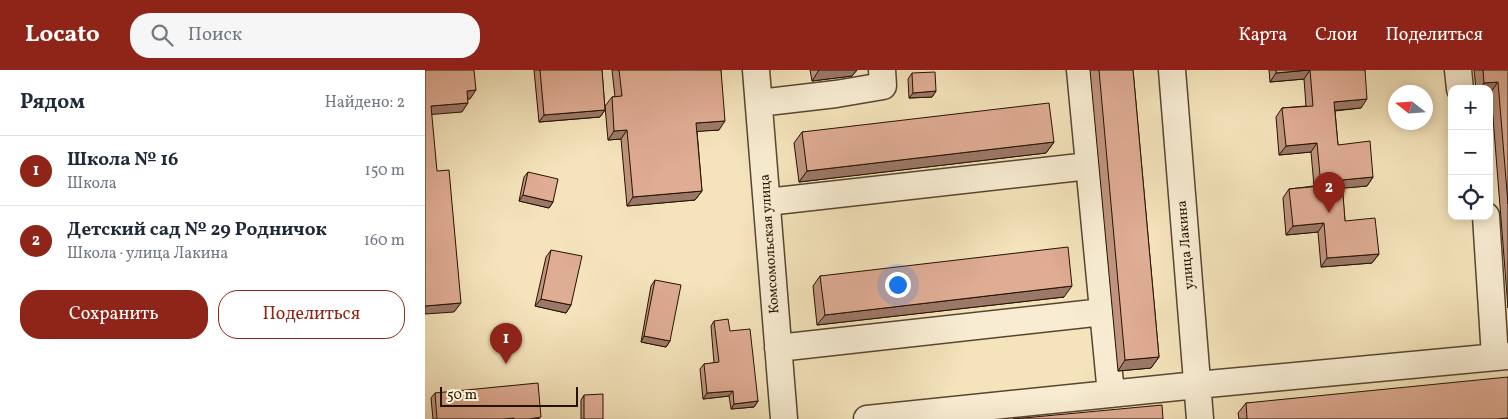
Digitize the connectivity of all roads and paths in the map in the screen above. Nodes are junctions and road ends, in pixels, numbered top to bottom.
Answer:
1 (756, 70) edge
2 (882, 70) edge
3 (1080, 70) edge
4 (1172, 70) edge
5 (1458, 70) edge
6 (1460, 85) edge
7 (759, 103) junction
8 (1089, 166) junction
9 (767, 202) junction
10 (1486, 220) edge
11 (1103, 312) junction
12 (778, 348) junction
13 (1502, 357) edge
14 (1197, 385) junction
15 (1111, 394) junction
16 (784, 419) edge
17 (867, 419) edge
18 (1200, 419) edge

1 - 7 street, Комсомольская улица
2 - 7 street
3 - 8 street
4 - 14 street, улица Лакина
5 - 6 street
7 - 9 street, Комсомольская улица
8 - 9 street
8 - 11 street
9 - 12 street, Комсомольская улица
10 - 13 street
11 - 12 street
11 - 15 street
12 - 16 street, Комсомольская улица
13 - 14 street
14 - 15 street
14 - 18 street, улица Лакина
15 - 17 street

